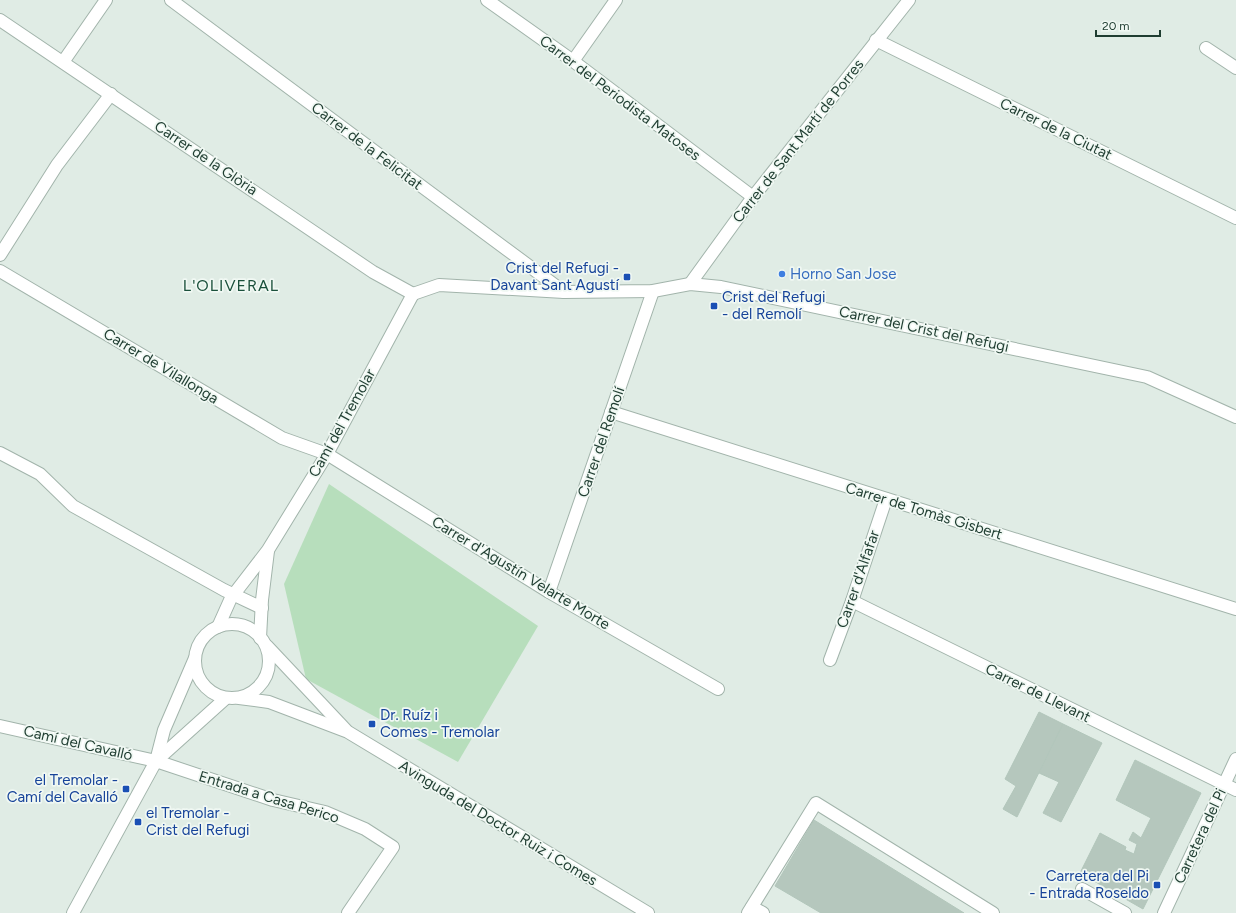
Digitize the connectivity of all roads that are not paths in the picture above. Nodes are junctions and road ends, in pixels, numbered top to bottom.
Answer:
1 (106, 0) edge
2 (171, 0) edge
3 (616, 0) edge
4 (909, 0) edge
5 (489, 1) edge
6 (0, 20) edge
7 (876, 40) junction
8 (1206, 48) dead end
9 (573, 61) junction
10 (63, 62) junction
11 (1236, 68) edge
12 (111, 94) junction
13 (753, 196) junction
14 (1236, 218) edge
15 (0, 255) edge
16 (0, 271) edge
17 (690, 284) junction
18 (653, 290) junction
19 (564, 292) junction
20 (413, 294) junction
21 (611, 412) junction
22 (1236, 417) edge
23 (0, 453) edge
24 (327, 454) junction
25 (886, 499) junction
26 (268, 550) junction
27 (229, 592) junction
28 (550, 592) junction
29 (852, 601) junction
30 (262, 608) junction
31 (1236, 609) edge
32 (218, 626) junction
33 (263, 641) junction
34 (195, 658) junction
35 (830, 660) dead end
36 (718, 690) dead end
37 (226, 698) junction
38 (239, 698) junction
39 (0, 726) edge
40 (348, 732) junction
41 (1236, 759) edge
42 (156, 761) junction
43 (1223, 784) junction
44 (1236, 790) edge
45 (1082, 889) dead end
46 (750, 910) edge
47 (73, 913) edge
48 (348, 913) edge
49 (648, 913) edge
50 (763, 913) edge
51 (993, 913) edge
52 (1125, 913) edge
53 (1164, 913) edge

1 - 10 street
2 - 19 street, Carrer de la Felicitat
3 - 9 street
4 - 7 street, Carrer de Sant Martí de Porres
5 - 9 street, Carrer del Periodista Matoses
6 - 10 street, Carrer de la Glòria
7 - 13 street, Carrer de Sant Martí de Porres
7 - 14 street, Carrer de la Ciutat
8 - 11 street
9 - 13 street, Carrer del Periodista Matoses
10 - 12 street, Carrer de la Glòria
12 - 15 street
12 - 20 street, Carrer de la Glòria
13 - 17 street, Carrer de Sant Martí de Porres
16 - 24 street, Carrer de Vilallonga
17 - 18 street, Carrer del Crist del Refugi
17 - 22 street, Carrer del Crist del Refugi
18 - 19 street, Carrer del Crist del Refugi
18 - 21 street, Carrer del Remolí
19 - 20 street, Carrer del Crist del Refugi
20 - 24 street, Camí del Tremolar
21 - 25 street, Carrer de Tomàs Gisbert
21 - 28 street, Carrer del Remolí
23 - 27 street
24 - 26 street, Camí del Tremolar
24 - 28 street, Carrer d'Agustín Velarte Morte
25 - 29 street, Carrer d'Alfafar
25 - 31 street, Carrer de Tomàs Gisbert
26 - 27 street, Camí del Tremolar
26 - 30 street, Camí del Tremolar
27 - 30 street
27 - 32 street, Camí del Tremolar
28 - 36 street, Carrer d'Agustín Velarte Morte
29 - 35 street, Carrer d'Alfafar
29 - 43 street, Carrer de Llevant
30 - 33 street, Camí del Tremolar
32 - 33 street
32 - 34 street
33 - 38 street
33 - 40 street, Avinguda del Doctor Ruiz i Comes
34 - 37 street
34 - 42 street
37 - 38 street
37 - 42 street
38 - 40 street, Avinguda del Doctor Ruiz i Comes
39 - 42 street, Camí del Cavalló
40 - 49 street, Avinguda del Doctor Ruiz i Comes
41 - 43 street, Carretera del Pi
42 - 47 street
42 - 48 street, Entrada a Casa Perico
43 - 44 street, Carrer de Llevant
43 - 53 street, Carretera del Pi
45 - 52 street
46 - 50 street
46 - 51 street

